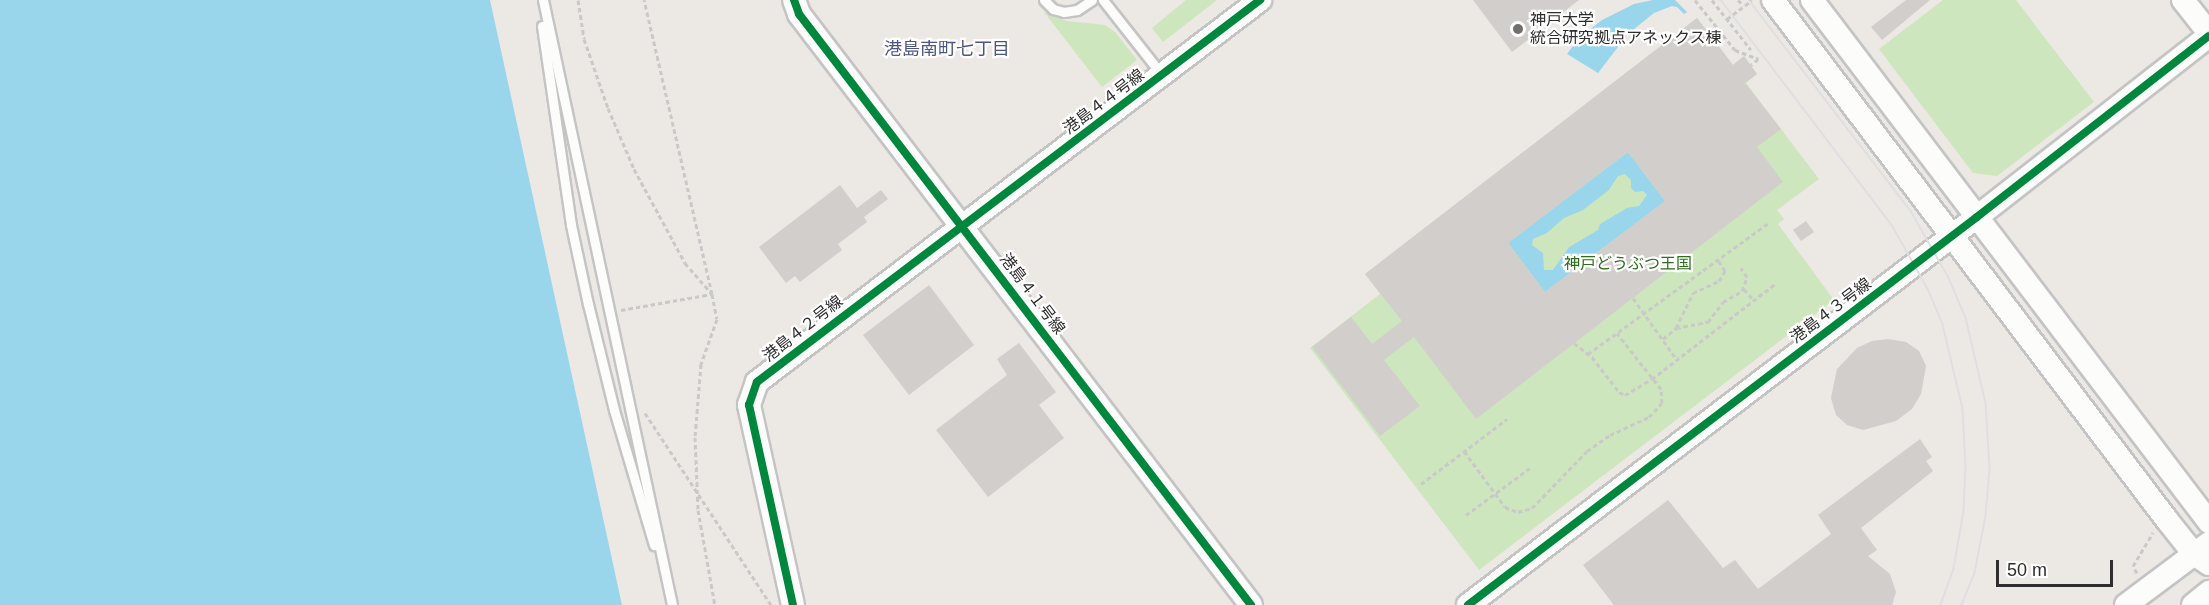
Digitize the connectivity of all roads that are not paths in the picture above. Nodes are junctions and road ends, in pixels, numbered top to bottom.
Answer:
1 (541, 0) edge
2 (794, 0) edge
3 (1044, 0) edge
4 (1092, 0) edge
5 (1103, 0) edge
6 (1260, 0) edge
7 (1773, 0) edge
8 (1812, 0) edge
9 (2183, 0) edge
10 (2209, 35) edge
11 (1162, 75) junction
12 (1977, 217) junction
13 (962, 224) junction
14 (1953, 236) junction
15 (2209, 522) edge
16 (2204, 553) edge
17 (668, 587) junction
18 (2209, 592) edge
19 (672, 605) edge
20 (793, 605) edge
21 (1251, 605) edge
22 (1468, 605) edge
23 (2126, 605) edge
24 (2193, 605) edge

1 - 17 lane
1 - 17 lane
2 - 13 street, 港島４１号線
3 - 4 lane
5 - 11 lane
6 - 11 street, 港島４４号線
7 - 14 street
8 - 12 street
9 - 10 street
10 - 12 street, 港島４３号線
11 - 13 street, 港島４４号線
12 - 14 street, 港島４３号線
12 - 15 street
13 - 20 street, 港島４２号線
13 - 21 street, 港島４１号線
14 - 16 street
14 - 22 street, 港島４３号線
16 - 23 street
17 - 19 lane
18 - 24 street

